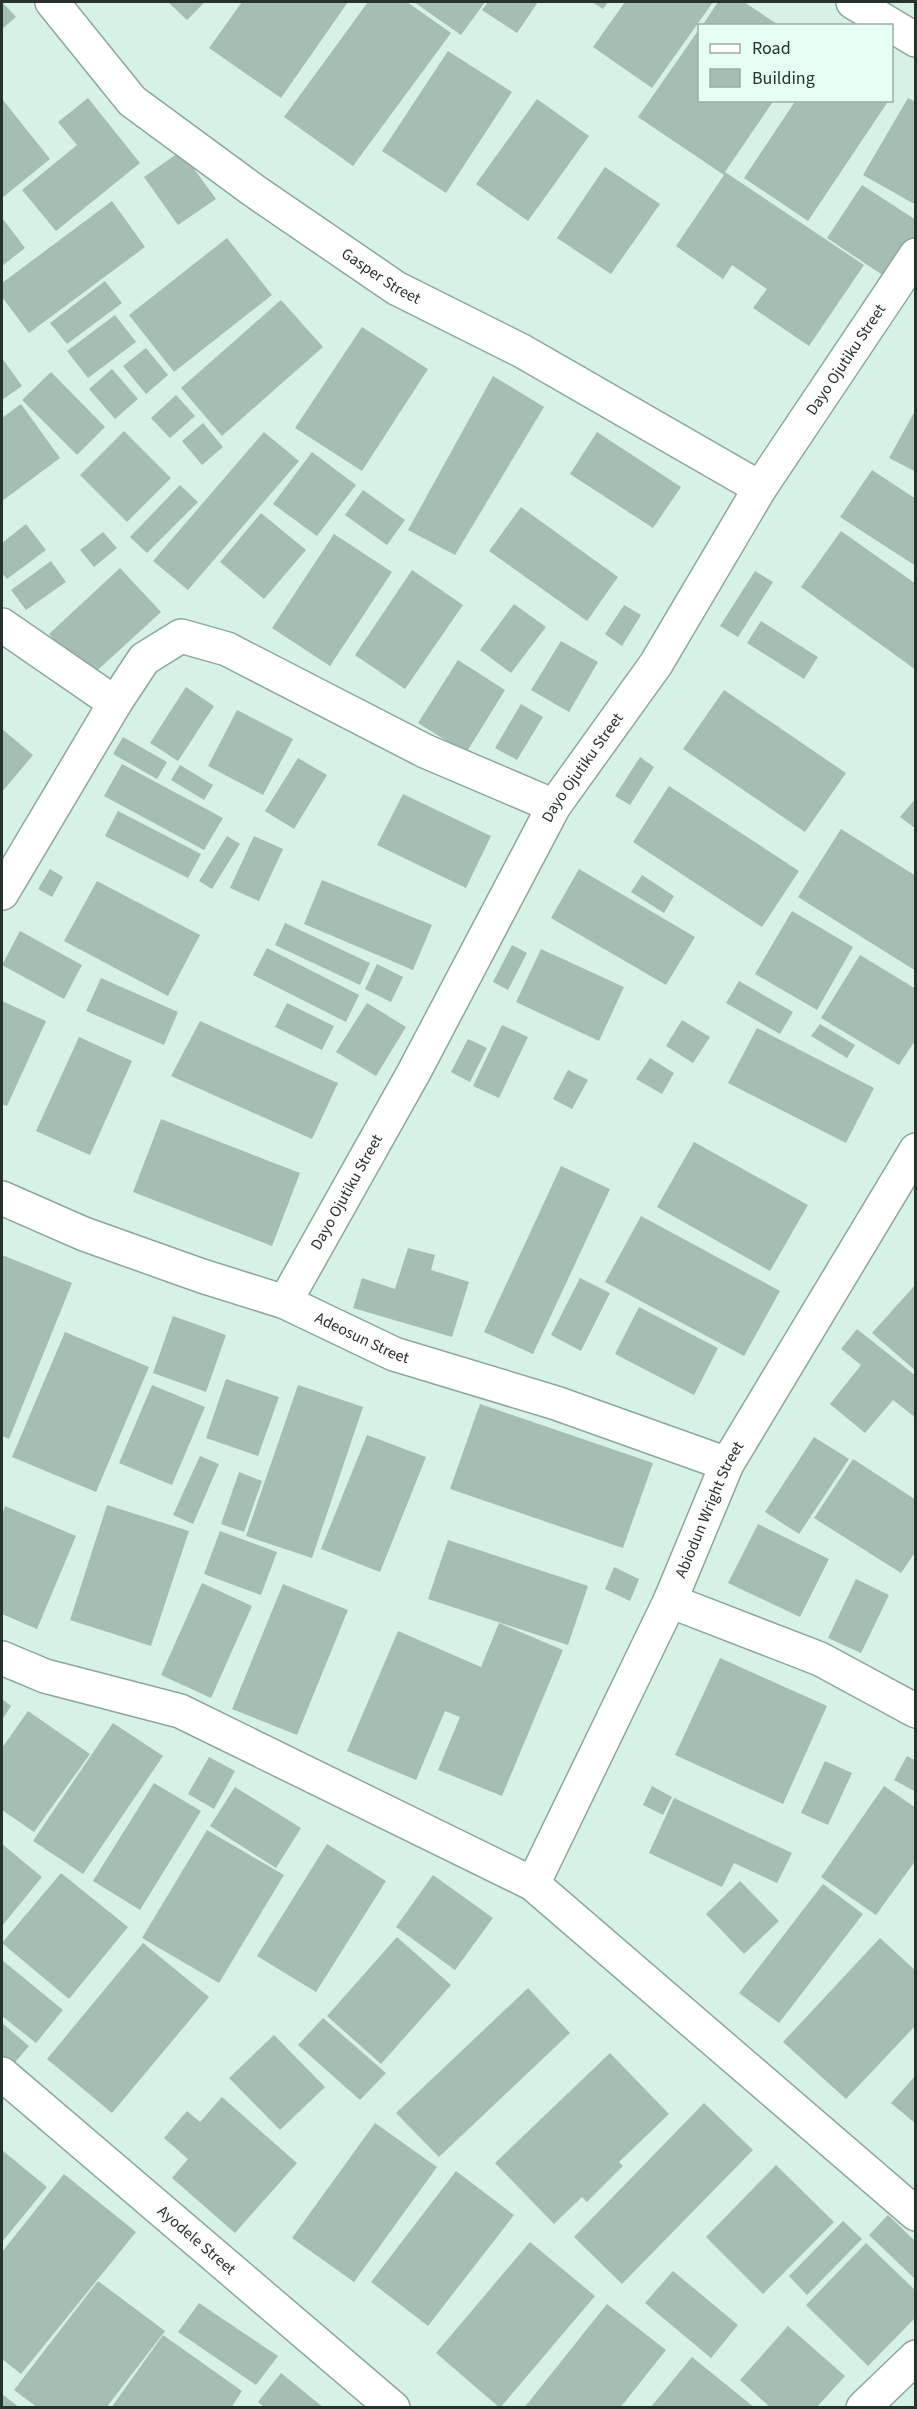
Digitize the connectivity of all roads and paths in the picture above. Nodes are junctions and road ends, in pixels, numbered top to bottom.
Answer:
1 (52, 2) edge
2 (853, 2) edge
3 (889, 24) edge
4 (893, 27) edge
5 (915, 40) edge
6 (915, 255) edge
7 (760, 488) junction
8 (2, 625) edge
9 (115, 703) junction
10 (554, 806) junction
11 (2, 893) edge
12 (915, 1150) edge
13 (2, 1198) edge
14 (285, 1302) junction
15 (727, 1464) junction
16 (670, 1601) junction
17 (2, 1658) edge
18 (915, 1711) edge
19 (533, 1884) junction
20 (2, 2074) edge
21 (915, 2214) edge
22 (915, 2357) edge
23 (393, 2408) edge
24 (864, 2408) edge

1 - 7 street, Gasper Street
2 - 3 street
4 - 5 street
6 - 7 street, Dayo Ojutiku Street
7 - 10 street, Dayo Ojutiku Street
8 - 9 street
9 - 10 street
9 - 11 street
10 - 14 street, Dayo Ojutiku Street
12 - 15 street, Abiodun Wright Street
13 - 14 street, Adeosun Street
14 - 15 street, Adeosun Street
15 - 16 street, Abiodun Wright Street
16 - 18 street
16 - 19 street, Abiodun Wright Street
17 - 19 street
19 - 21 street
20 - 23 street, Ayodele Street
22 - 24 street

